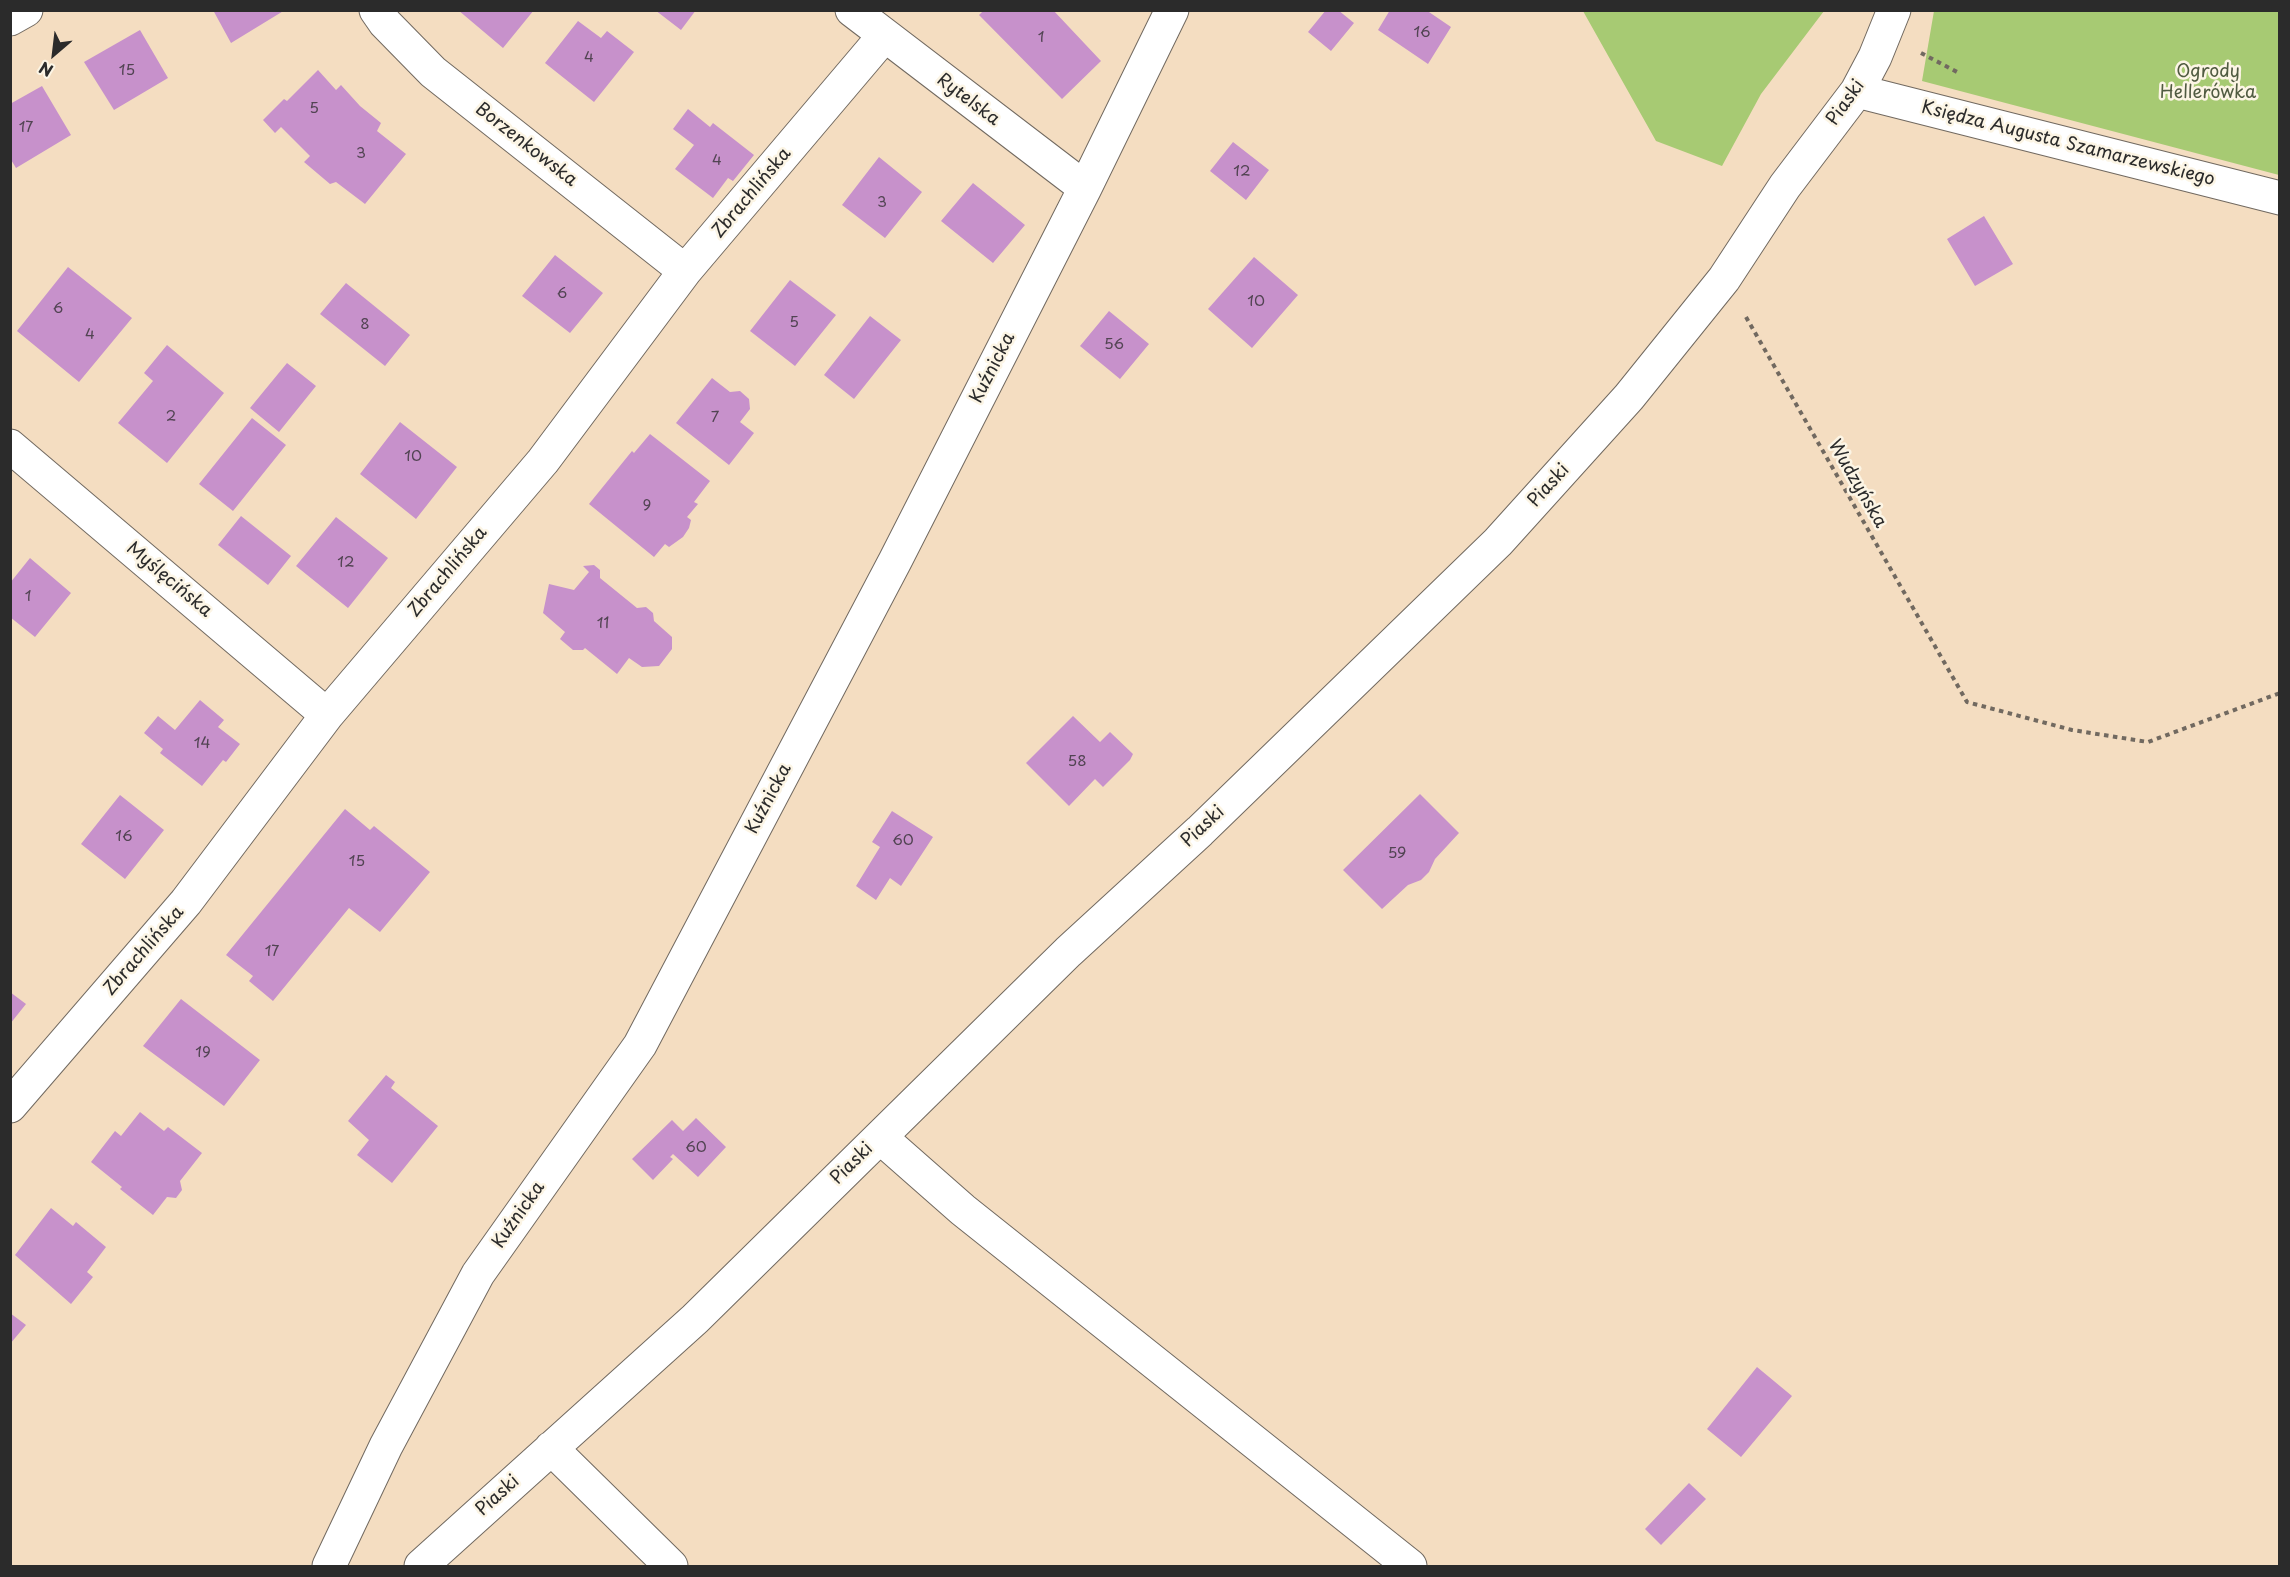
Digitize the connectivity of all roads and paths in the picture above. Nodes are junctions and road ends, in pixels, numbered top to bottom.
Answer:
1 (26, 10) edge
2 (376, 10) edge
3 (852, 10) edge
4 (1172, 10) edge
5 (1894, 10) edge
6 (10, 19) edge
7 (884, 36) junction
8 (1857, 91) junction
9 (1085, 188) junction
10 (2280, 198) edge
11 (686, 271) junction
12 (1724, 279) junction
13 (10, 446) edge
14 (2280, 693) edge
15 (327, 715) junction
16 (10, 1106) edge
17 (880, 1137) junction
18 (551, 1448) junction
19 (329, 1566) edge
20 (421, 1566) edge
21 (671, 1566) edge
22 (1410, 1566) edge

1 - 6 street
2 - 11 street, Borzenkowska
3 - 7 street, Rytelska
4 - 9 street, Kuźnicka
5 - 8 street, Piaski
7 - 9 street, Rytelska
7 - 11 street, Zbrachlińska
8 - 10 street, Księdza Augusta Szamarzewskiego
8 - 12 street, Piaski
9 - 19 street, Kuźnicka
11 - 15 street, Zbrachlińska
12 - 14 path, Wudzyńska
12 - 17 street, Piaski
13 - 15 street, Myślęcińska
15 - 16 street, Zbrachlińska
17 - 18 street, Piaski
17 - 22 street
18 - 20 street, Piaski
18 - 21 street

